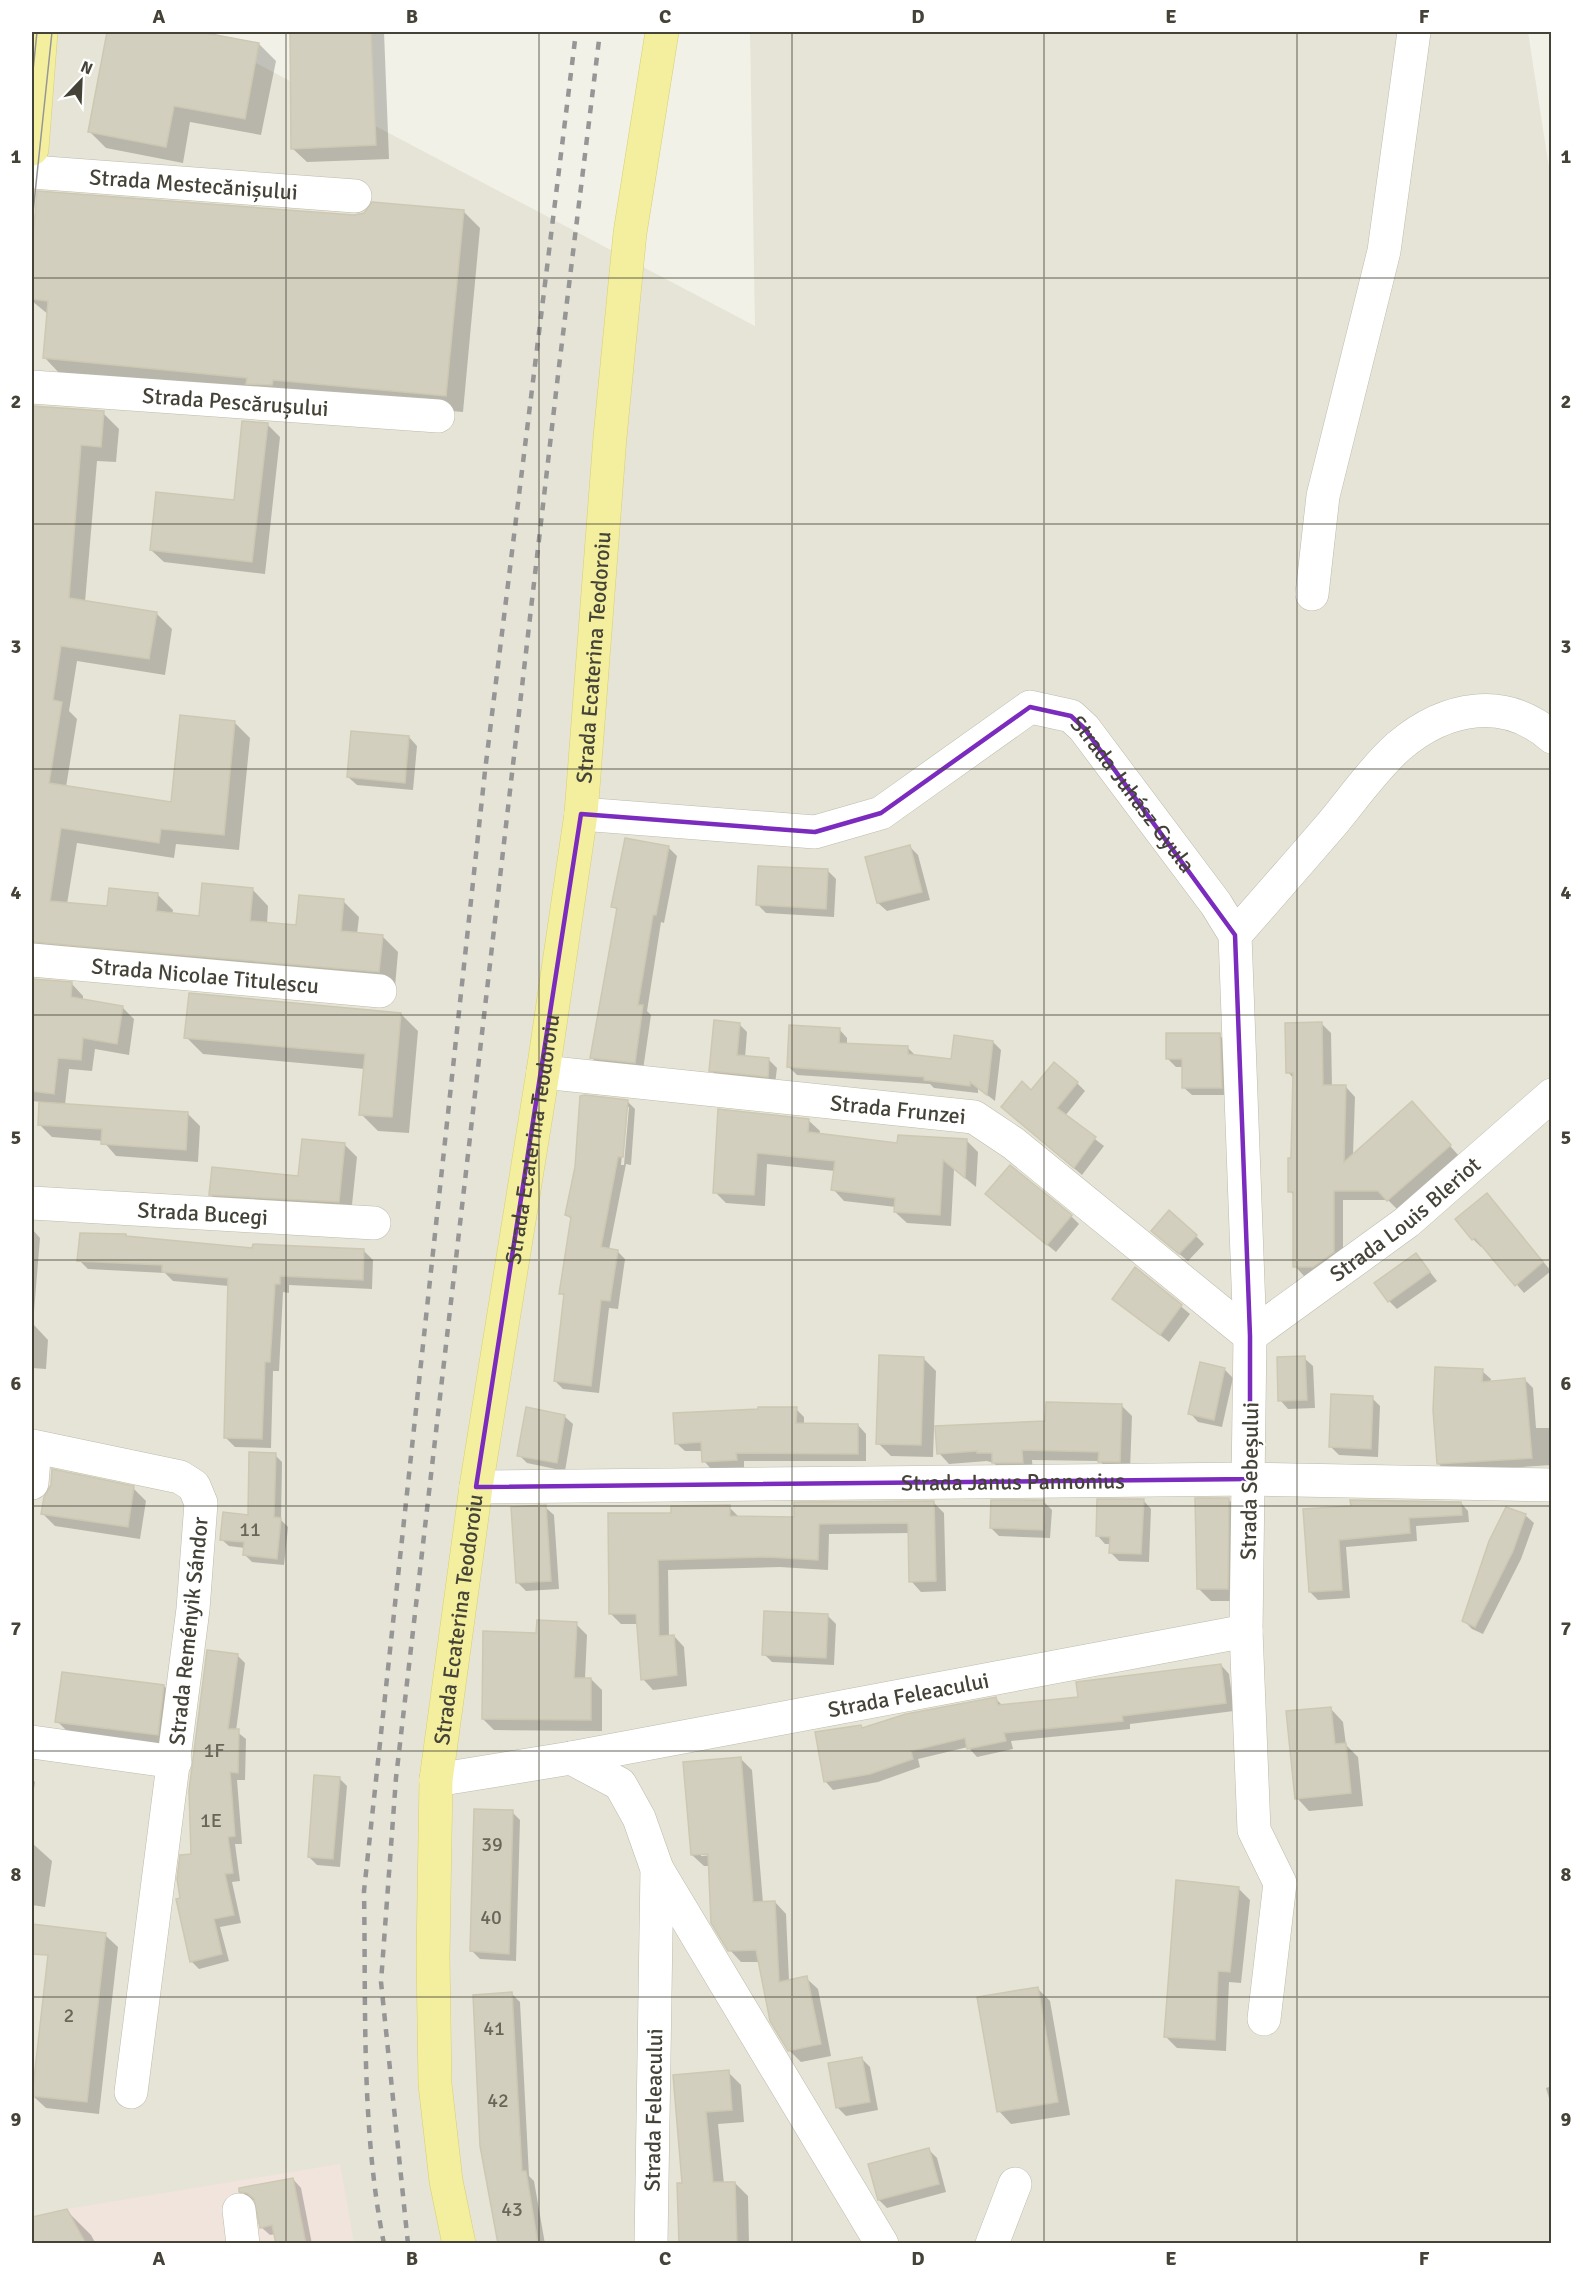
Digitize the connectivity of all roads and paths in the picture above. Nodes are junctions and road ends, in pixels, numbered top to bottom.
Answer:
1 (41, 32) edge
2 (662, 32) edge
3 (1414, 32) edge
4 (32, 149) edge
5 (32, 172) edge
6 (355, 196) dead end
7 (32, 387) edge
8 (438, 416) dead end
9 (1312, 594) dead end
10 (1551, 737) edge
11 (581, 814) junction
12 (1234, 935) junction
13 (32, 960) edge
14 (381, 992) dead end
15 (543, 1072) junction
16 (1551, 1095) edge
17 (32, 1203) edge
18 (374, 1223) dead end
19 (1250, 1336) junction
20 (33, 1446) edge
21 (1250, 1479) junction
22 (32, 1483) edge
23 (1551, 1485) edge
24 (476, 1487) junction
25 (1246, 1631) junction
26 (32, 1742) edge
27 (571, 1758) junction
28 (175, 1762) junction
29 (436, 1780) junction
30 (657, 1869) junction
31 (1264, 2019) dead end
32 (131, 2092) dead end
33 (1015, 2184) dead end
34 (239, 2210) dead end
35 (243, 2244) edge
36 (459, 2244) edge
37 (651, 2244) edge
38 (882, 2244) edge
39 (992, 2244) edge

1 - 4 main road
2 - 11 main road, Strada Ecaterina Teodoroiu
3 - 9 street
5 - 6 street, Strada Mestecănișului
7 - 8 street, Strada Pescărușului
10 - 12 street
11 - 12 street, Strada Juhász Gyula
11 - 15 main road, Strada Ecaterina Teodoroiu
12 - 19 street, Strada Sebeșului
13 - 14 street, Strada Nicolae Titulescu
15 - 19 street, Strada Frunzei
15 - 24 main road, Strada Ecaterina Teodoroiu
16 - 19 street, Strada Louis Bleriot
17 - 18 street, Strada Bucegi
19 - 21 street, Strada Sebeșului
20 - 22 street, Strada Reményik Sándor
20 - 28 street, Strada Reményik Sándor
21 - 23 street, Strada Janus Pannonius
21 - 24 street, Strada Janus Pannonius
21 - 25 street, Strada Sebeșului
24 - 29 main road, Strada Ecaterina Teodoroiu
25 - 27 street, Strada Feleacului
25 - 31 street, Strada Sebeșului
26 - 28 street, Strada Reményik Sándor
27 - 29 street, Strada Feleacului
27 - 30 street, Strada Feleacului
28 - 32 street, Strada Reményik Sándor
29 - 36 main road, Strada Ecaterina Teodoroiu
30 - 37 street, Strada Feleacului
30 - 38 street, Strada Feleacului
33 - 39 street
34 - 35 street

